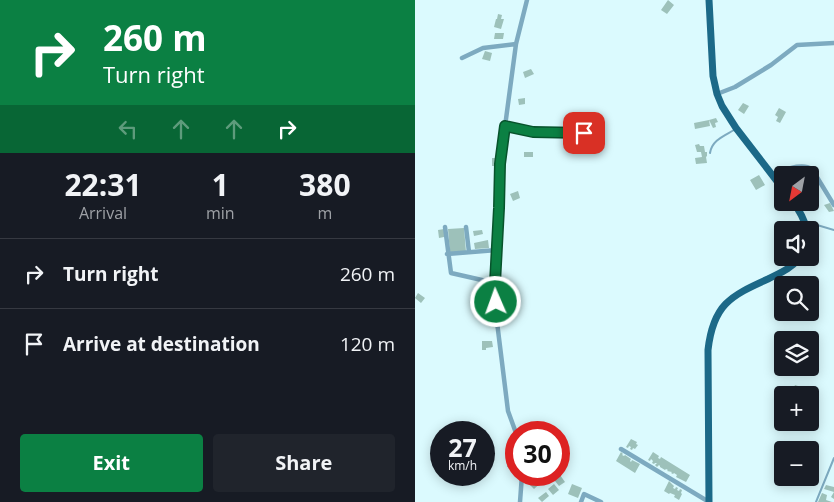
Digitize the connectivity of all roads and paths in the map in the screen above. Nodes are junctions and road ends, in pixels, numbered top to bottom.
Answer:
1 (527, 0) edge
2 (709, 0) edge
3 (834, 43) edge
4 (516, 44) junction
5 (462, 58) dead end
6 (717, 94) junction
7 (505, 126) junction
8 (736, 128) junction
9 (584, 133) dead end
10 (710, 153) dead end
11 (772, 174) junction
12 (774, 177) edge
13 (834, 205) edge
14 (800, 211) edge
15 (805, 221) edge
16 (819, 225) edge
17 (445, 226) dead end
18 (466, 227) dead end
19 (834, 230) edge
20 (497, 250) junction
21 (469, 252) junction
22 (447, 254) junction
23 (793, 266) edge
24 (495, 283) junction
25 (512, 421) edge
26 (621, 449) dead end
27 (834, 458) edge
28 (521, 486) edge
29 (520, 502) edge
30 (581, 502) edge
31 (601, 502) edge
32 (709, 502) edge
33 (816, 502) edge

1 - 4 street
2 - 6 main road
3 - 6 street
4 - 5 street
4 - 7 street
6 - 8 main road
7 - 9 street
7 - 20 street
8 - 10 lane
8 - 11 main road
11 - 12 main road
11 - 13 street
14 - 15 main road
16 - 19 lane
17 - 22 street
18 - 21 street
20 - 21 street
20 - 24 street
21 - 22 street
22 - 24 street
23 - 32 main road
24 - 25 street
26 - 32 street
27 - 33 lane
28 - 29 street
30 - 31 street

